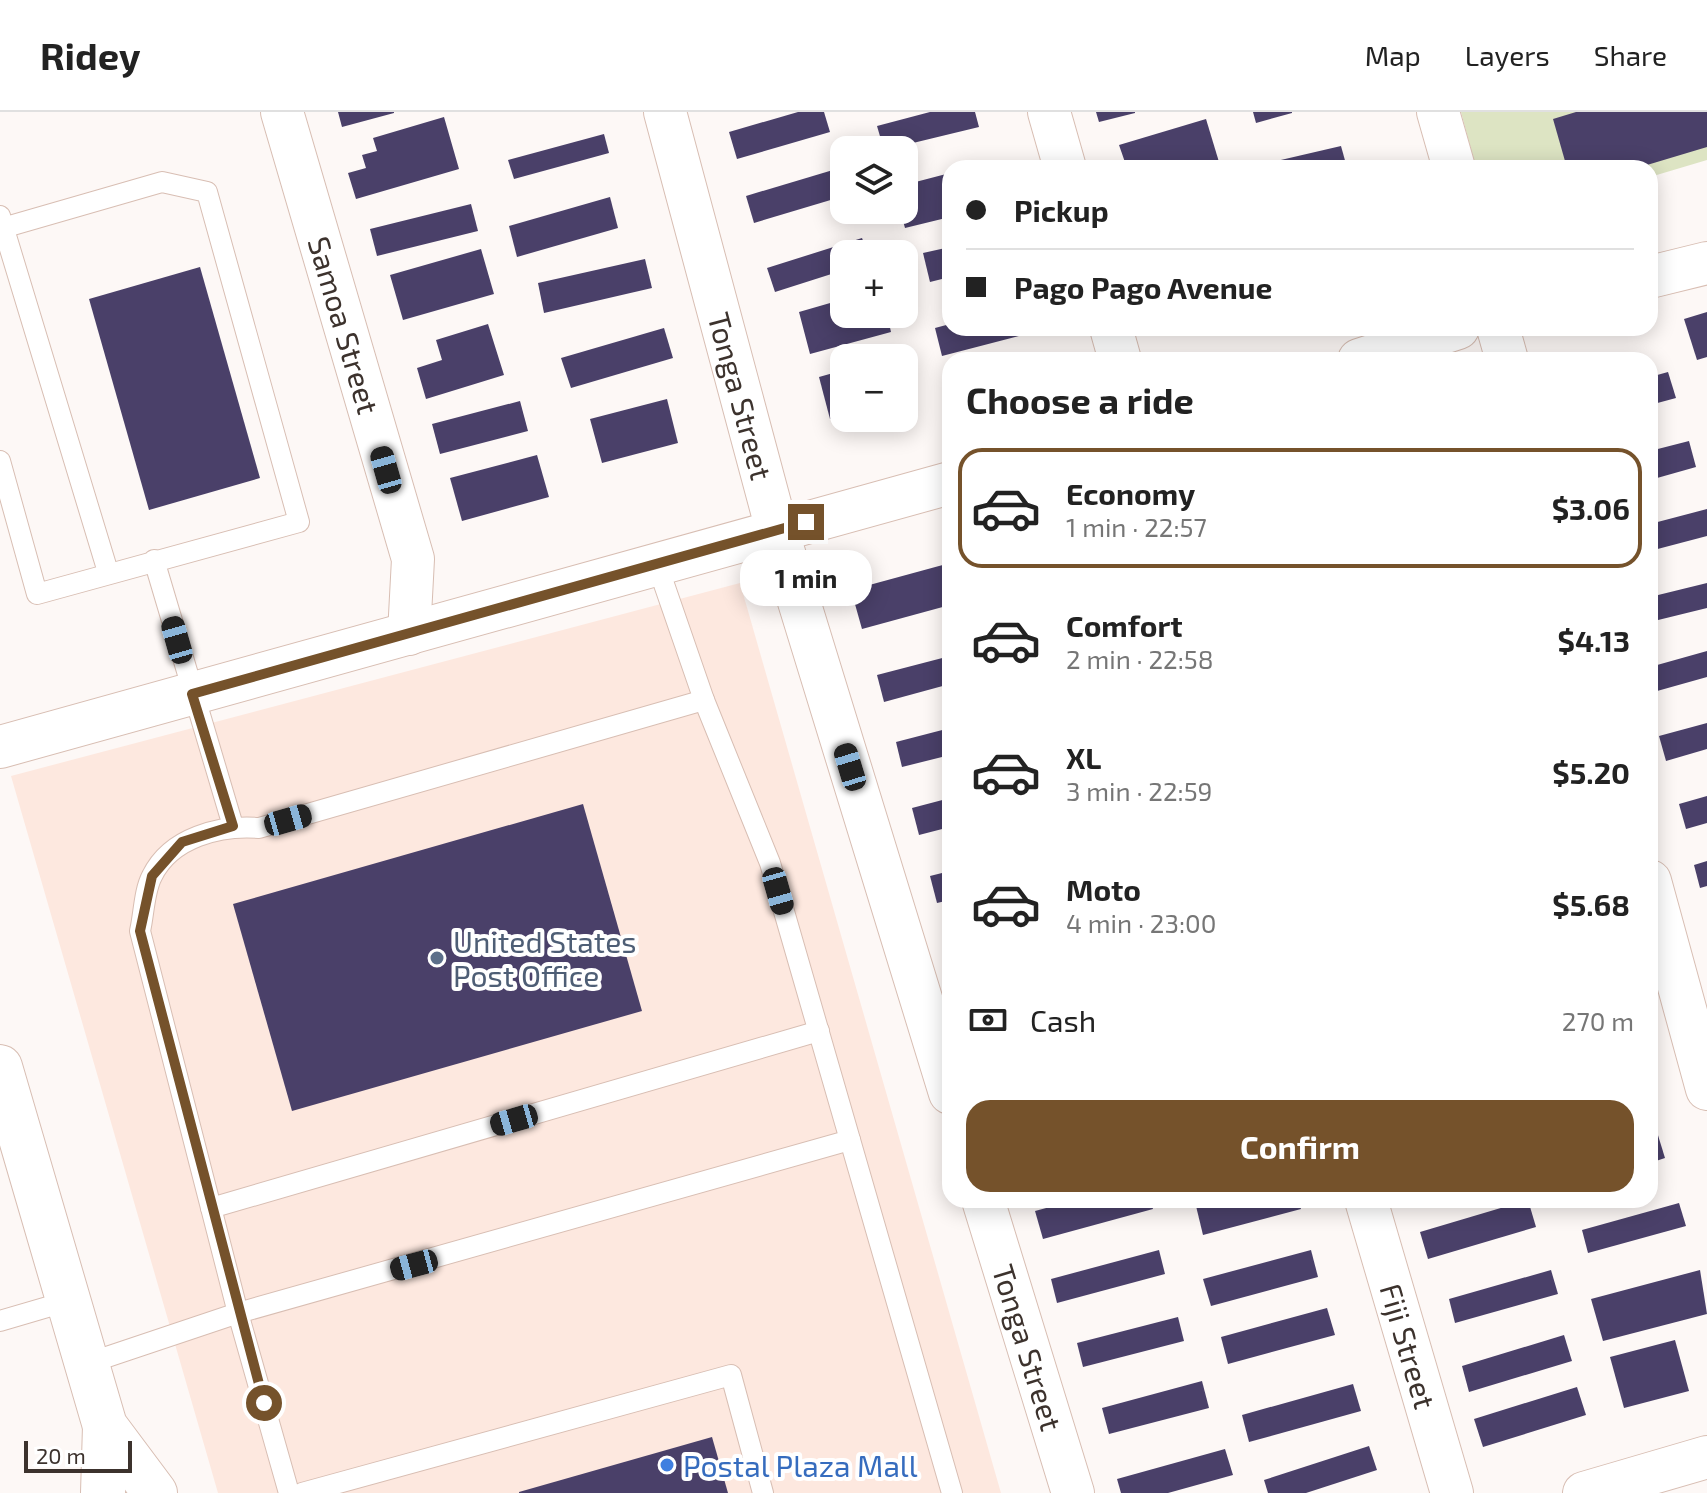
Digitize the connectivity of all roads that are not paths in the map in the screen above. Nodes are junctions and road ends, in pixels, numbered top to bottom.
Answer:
1 (282, 112) edge
2 (665, 112) edge
3 (1049, 112) edge
4 (1438, 112) edge
5 (1063, 160) edge
6 (1452, 160) edge
7 (3, 222) edge
8 (1707, 263) edge
9 (1658, 275) edge
10 (1433, 336) edge
11 (1384, 352) edge
12 (0, 461) edge
13 (942, 485) edge
14 (777, 530) junction
15 (154, 560) junction
16 (657, 564) junction
17 (108, 572) junction
18 (409, 634) junction
19 (192, 694) junction
20 (704, 700) junction
21 (0, 747) edge
22 (233, 826) junction
23 (1658, 910) edge
24 (819, 1031) junction
25 (0, 1067) edge
26 (942, 1067) edge
27 (1707, 1089) edge
28 (850, 1140) junction
29 (211, 1208) junction
30 (985, 1208) edge
31 (1368, 1208) edge
32 (68, 1301) junction
33 (238, 1313) junction
34 (0, 1321) edge
35 (86, 1364) junction
36 (105, 1426) junction
37 (1707, 1457) edge
38 (103, 1493) edge
39 (155, 1493) edge
40 (289, 1493) edge
41 (302, 1493) edge
42 (763, 1493) edge
43 (952, 1493) edge
44 (1073, 1493) edge
45 (1452, 1493) edge
46 (1584, 1493) edge

1 - 18 street, Samoa Street
2 - 14 street, Tonga Street
3 - 5 street
4 - 6 street
7 - 15 lane
7 - 17 lane
8 - 9 street
10 - 11 street
12 - 17 lane
13 - 14 street
14 - 16 street
14 - 26 street, Tonga Street
15 - 17 lane
15 - 19 lane
16 - 18 street
16 - 20 lane
18 - 19 street
19 - 21 street
19 - 22 lane
20 - 22 lane
20 - 24 lane
22 - 29 lane
23 - 27 street
24 - 28 lane
24 - 29 lane
25 - 32 main road
28 - 33 lane
28 - 43 lane
29 - 33 lane
30 - 44 street, Tonga Street
31 - 45 street, Fiji Street
32 - 34 lane
32 - 35 main road
33 - 35 lane
33 - 40 lane
35 - 36 main road
36 - 38 main road
36 - 39 main road
37 - 46 street
41 - 42 lane

